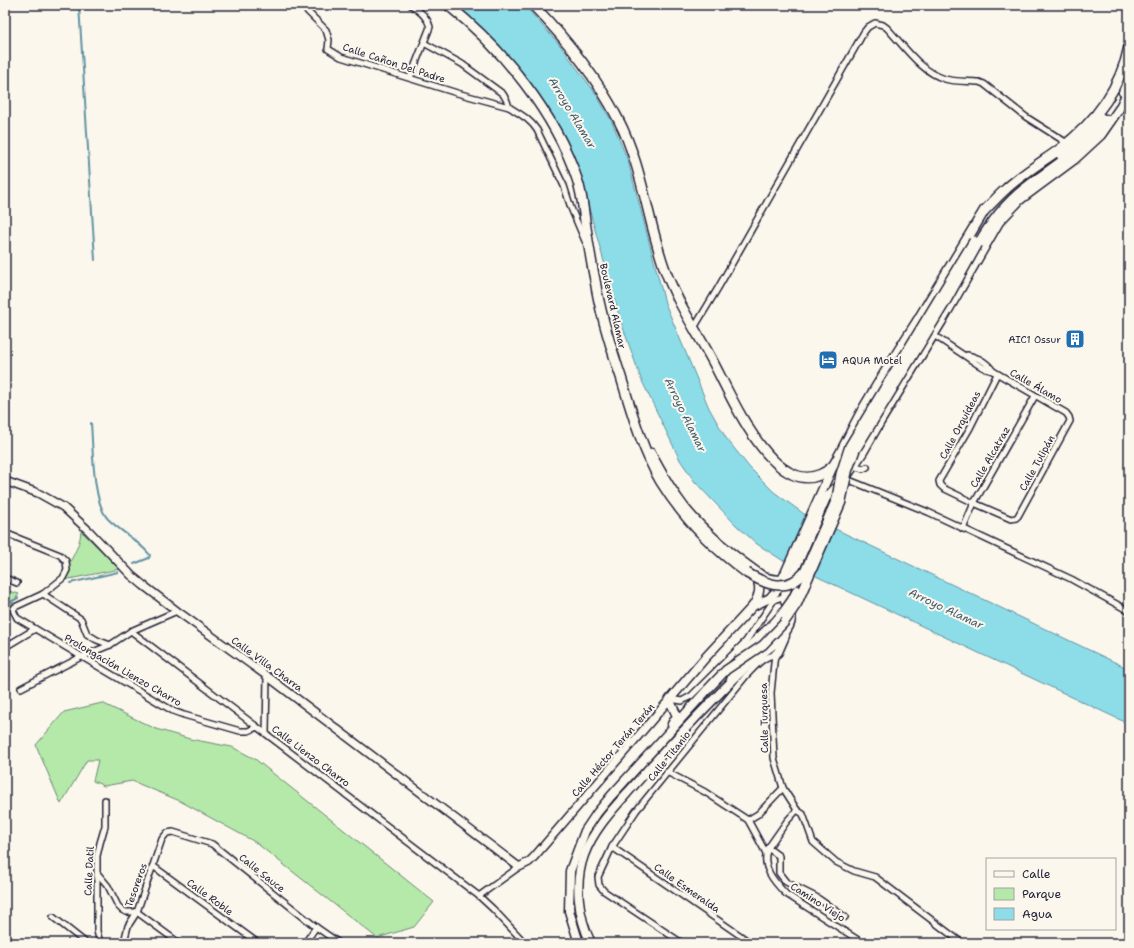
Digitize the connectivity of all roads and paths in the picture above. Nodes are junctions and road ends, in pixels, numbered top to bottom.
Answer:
1 (301, 5) edge
2 (411, 5) edge
3 (448, 5) edge
4 (533, 5) edge
5 (424, 43) junction
6 (1129, 47) edge
7 (1129, 68) edge
8 (410, 78) junction
9 (1129, 78) edge
10 (1129, 89) edge
11 (509, 107) junction
12 (1067, 143) junction
13 (976, 242) junction
14 (590, 253) junction
15 (915, 324) junction
16 (694, 328) junction
17 (934, 336) junction
18 (995, 372) junction
19 (1035, 396) junction
20 (1069, 416) joint
21 (833, 466) junction
22 (867, 467) dead end
23 (852, 468) junction
24 (844, 478) junction
25 (5, 481) edge
26 (857, 482) junction
27 (974, 503) junction
28 (817, 510) junction
29 (963, 529) junction
30 (5, 533) edge
31 (749, 570) junction
32 (805, 572) junction
33 (791, 573) junction
34 (5, 578) edge
35 (783, 580) junction
36 (17, 583) dead end
37 (43, 594) junction
38 (773, 596) junction
39 (785, 596) junction
40 (753, 606) junction
41 (177, 611) junction
42 (1129, 611) edge
43 (35, 629) junction
44 (131, 631) junction
45 (777, 642) junction
46 (110, 645) junction
47 (5, 647) edge
48 (775, 655) junction
49 (81, 657) junction
50 (267, 676) junction
51 (730, 682) junction
52 (21, 688) dead end
53 (670, 699) junction
54 (257, 727) junction
55 (266, 733) junction
56 (650, 754) junction
57 (667, 772) junction
58 (783, 788) junction
59 (105, 800) dead end
60 (797, 810) junction
61 (748, 820) junction
62 (167, 833) joint
63 (612, 847) junction
64 (767, 850) junction
65 (153, 866) junction
66 (519, 867) junction
67 (98, 874) junction
68 (479, 896) junction
69 (137, 912) junction
70 (53, 917) dead end
71 (845, 917) dead end
72 (316, 927) junction
73 (86, 943) edge
74 (100, 943) edge
75 (125, 943) edge
76 (179, 943) edge
77 (258, 943) edge
78 (305, 943) edge
79 (339, 943) edge
80 (525, 943) edge
81 (579, 943) edge
82 (591, 943) edge
83 (682, 943) edge
84 (751, 943) edge
85 (863, 943) edge
86 (962, 943) edge

1 - 8 street, Calle Cañon Del Padre
2 - 5 street
3 - 14 highway, Boulevard Alamar
4 - 16 highway
5 - 8 street
5 - 11 street, Calle Cañon Del Padre
6 - 12 highway
7 - 13 highway
8 - 11 street, Calle Cañon Del Padre
9 - 13 main road
10 - 17 main road
11 - 14 street, Calle Cañon Del Padre
12 - 15 highway
12 - 16 street
13 - 32 highway, bridge
13 - 56 main road, bridge
14 - 31 highway, Boulevard Alamar
15 - 17 street, Calle Álamo
15 - 21 highway
16 - 21 highway
17 - 18 street, Calle Álamo
17 - 23 main road
18 - 19 street, Calle Álamo
18 - 27 street, Calle Orquídeas
19 - 20 street, Calle Álamo
19 - 27 street, Calle Alcatraz
20 - 27 street, Calle Tulipán
21 - 28 main road
22 - 23 street
23 - 24 main road
23 - 26 street
24 - 26 street
24 - 28 main road
25 - 41 street, Calle Villa Charra
26 - 29 street
27 - 29 street, Calle Alcatraz
28 - 33 main road
29 - 42 street
30 - 37 street
31 - 32 highway, Boulevard Alamar, bridge
31 - 35 main road
31 - 40 main road, Calle Héctor Terán Terán
32 - 51 main road, bridge
33 - 35 main road
33 - 39 main road
34 - 36 street
35 - 38 main road
37 - 43 street, Prolongación Lienzo Charro
37 - 46 street
38 - 39 main road
38 - 40 main road, Calle Héctor Terán Terán
39 - 45 main road
39 - 48 main road
39 - 53 street
40 - 53 main road, Calle Héctor Terán Terán
41 - 44 street
41 - 50 street, Calle Villa Charra
43 - 47 street
43 - 49 street, Prolongación Lienzo Charro
44 - 46 street
44 - 54 street, Calle Lienzo Charro
45 - 48 street, Calle Turquesa
45 - 51 main road
46 - 49 street
48 - 57 street, Calle Titanio
48 - 58 street, Calle Turquesa
49 - 52 street
49 - 54 street, Prolongación Lienzo Charro
50 - 55 street
50 - 66 street, Calle Villa Charra
51 - 82 main road
53 - 56 main road
53 - 66 street, Calle Héctor Terán Terán
54 - 55 street, Calle Lienzo Charro
55 - 68 street, Calle Lienzo Charro
56 - 81 main road
57 - 61 street
57 - 63 street, Calle Titanio
58 - 60 street, Calle Turquesa
58 - 61 street
59 - 67 street, Calle Datil
60 - 64 street
60 - 86 street, Calle Turquesa
61 - 64 street
62 - 65 street, Tesoreros
62 - 72 street, Calle Sauce
63 - 83 street, Calle Titanio
63 - 84 street, Calle Esmeralda
64 - 71 street
64 - 85 street, Camino Viejo
65 - 69 street, Tesoreros
65 - 77 street, Calle Roble
66 - 68 street, Calle Héctor Terán Terán
67 - 69 street
67 - 74 street, Calle Datil
68 - 80 street, Calle Lienzo Charro
69 - 75 street, Tesoreros
69 - 76 street
70 - 73 street
72 - 78 street
72 - 79 street, Calle Sauce

